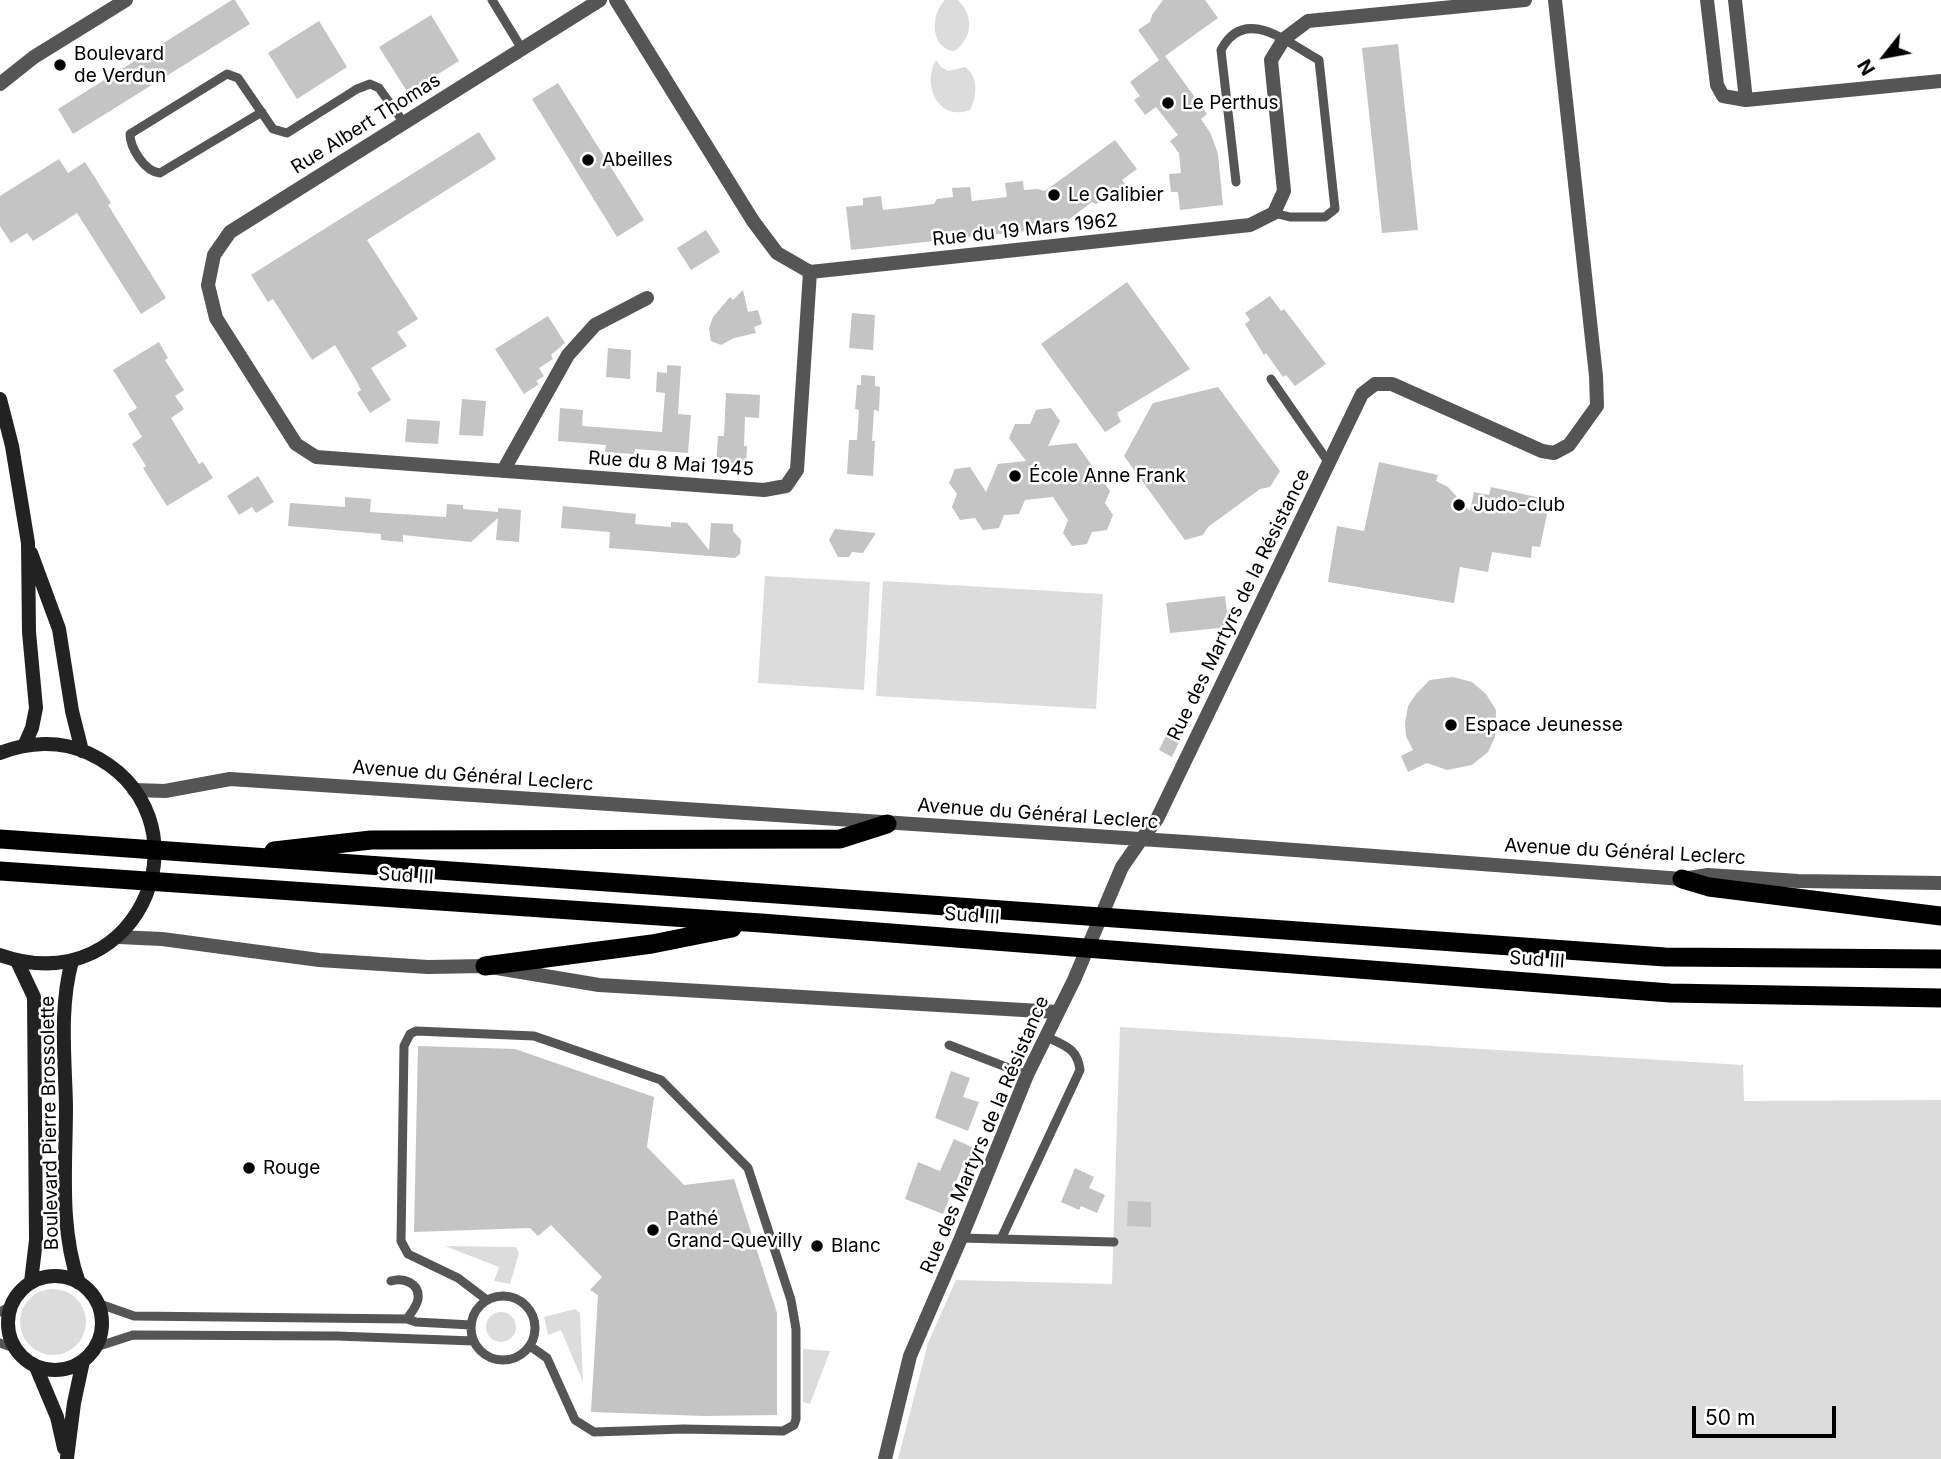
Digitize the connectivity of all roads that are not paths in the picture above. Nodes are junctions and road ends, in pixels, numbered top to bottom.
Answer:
1 (126, 0) edge
2 (493, 0) edge
3 (600, 0) edge
4 (616, 0) edge
5 (1525, 0) edge
6 (1555, 0) edge
7 (1707, 0) edge
8 (1735, 0) edge
9 (1284, 39) junction
10 (522, 49) junction
11 (34, 57) junction
12 (0, 72) edge
13 (1941, 81) edge
14 (0, 84) edge
15 (1746, 100) junction
16 (262, 112) junction
17 (404, 123) junction
18 (1236, 182) dead end
19 (1274, 214) junction
20 (810, 272) junction
21 (647, 298) dead end
22 (216, 318) joint
23 (1271, 379) dead end
24 (0, 399) edge
25 (1329, 463) junction
26 (503, 471) junction
27 (28, 543) junction
28 (24, 746) junction
29 (82, 751) junction
30 (0, 753) edge
31 (134, 790) junction
32 (887, 824) junction
33 (0, 839) edge
34 (1140, 841) junction
35 (223, 856) junction
36 (0, 871) edge
37 (1682, 879) junction
38 (1941, 883) edge
39 (1941, 916) edge
40 (761, 923) junction
41 (118, 937) junction
42 (0, 955) edge
43 (1941, 959) edge
44 (17, 961) junction
45 (72, 961) junction
46 (485, 966) junction
47 (1941, 998) edge
48 (1057, 1012) junction
49 (1045, 1037) junction
50 (950, 1045) dead end
51 (1027, 1075) junction
52 (961, 1238) junction
53 (1001, 1239) junction
54 (1114, 1242) dead end
55 (391, 1281) dead end
56 (31, 1282) junction
57 (79, 1283) junction
58 (487, 1300) junction
59 (97, 1303) junction
60 (6, 1309) edge
61 (407, 1319) junction
62 (471, 1325) junction
63 (474, 1341) junction
64 (0, 1343) edge
65 (530, 1346) junction
66 (96, 1347) junction
67 (15, 1348) junction
68 (83, 1361) junction
69 (36, 1367) junction
70 (67, 1459) edge
71 (885, 1459) edge

1 - 11 street
2 - 10 lane
3 - 10 street, Rue Albert Thomas
4 - 20 street
5 - 9 street
6 - 25 street, Rue des Martyrs de la Résistance
7 - 15 street
8 - 15 street
9 - 18 lane
9 - 19 street
9 - 19 lane
10 - 17 street, Rue Albert Thomas
11 - 12 street
11 - 14 street
13 - 15 street
16 - 16 lane
16 - 17 lane
17 - 22 street, Rue Albert Thomas
19 - 20 street, Rue du 19 Mars 1962
20 - 26 street, Rue du 8 Mai 1945
21 - 26 street
22 - 26 street, Rue du 8 Mai 1945
23 - 25 lane
24 - 27 main road
25 - 34 street, Rue des Martyrs de la Résistance
27 - 28 main road
27 - 29 main road
28 - 29 main road
28 - 30 main road
29 - 31 main road
31 - 32 street, Avenue du Général Leclerc
31 - 41 main road
32 - 34 street, Avenue du Général Leclerc
32 - 35 highway
33 - 35 highway, Sud III
34 - 37 street, Avenue du Général Leclerc
34 - 48 street, Rue des Martyrs de la Résistance
35 - 43 highway, Sud III
36 - 40 highway, Sud III
37 - 38 street, Avenue du Général Leclerc
37 - 39 highway
40 - 46 highway
40 - 47 highway, Sud III
41 - 45 main road
41 - 46 street
42 - 44 main road
44 - 45 main road
44 - 56 main road, Boulevard Pierre Brossolette
45 - 57 main road, Boulevard Pierre Brossolette
46 - 48 street
48 - 49 street, Rue des Martyrs de la Résistance
49 - 51 street, Rue des Martyrs de la Résistance
49 - 53 lane
50 - 51 lane
51 - 52 street, Rue des Martyrs de la Résistance
52 - 53 lane
52 - 71 street, Rue des Martyrs de la Résistance
53 - 54 lane
55 - 61 lane
56 - 57 main road
56 - 60 main road
57 - 59 main road
58 - 62 lane
58 - 65 lane
58 - 65 lane
59 - 61 lane
59 - 66 main road
60 - 67 main road
61 - 62 lane
62 - 63 lane
63 - 65 lane
63 - 66 lane
64 - 67 lane
66 - 68 main road
67 - 69 main road
68 - 69 main road
68 - 70 main road
69 - 70 main road

